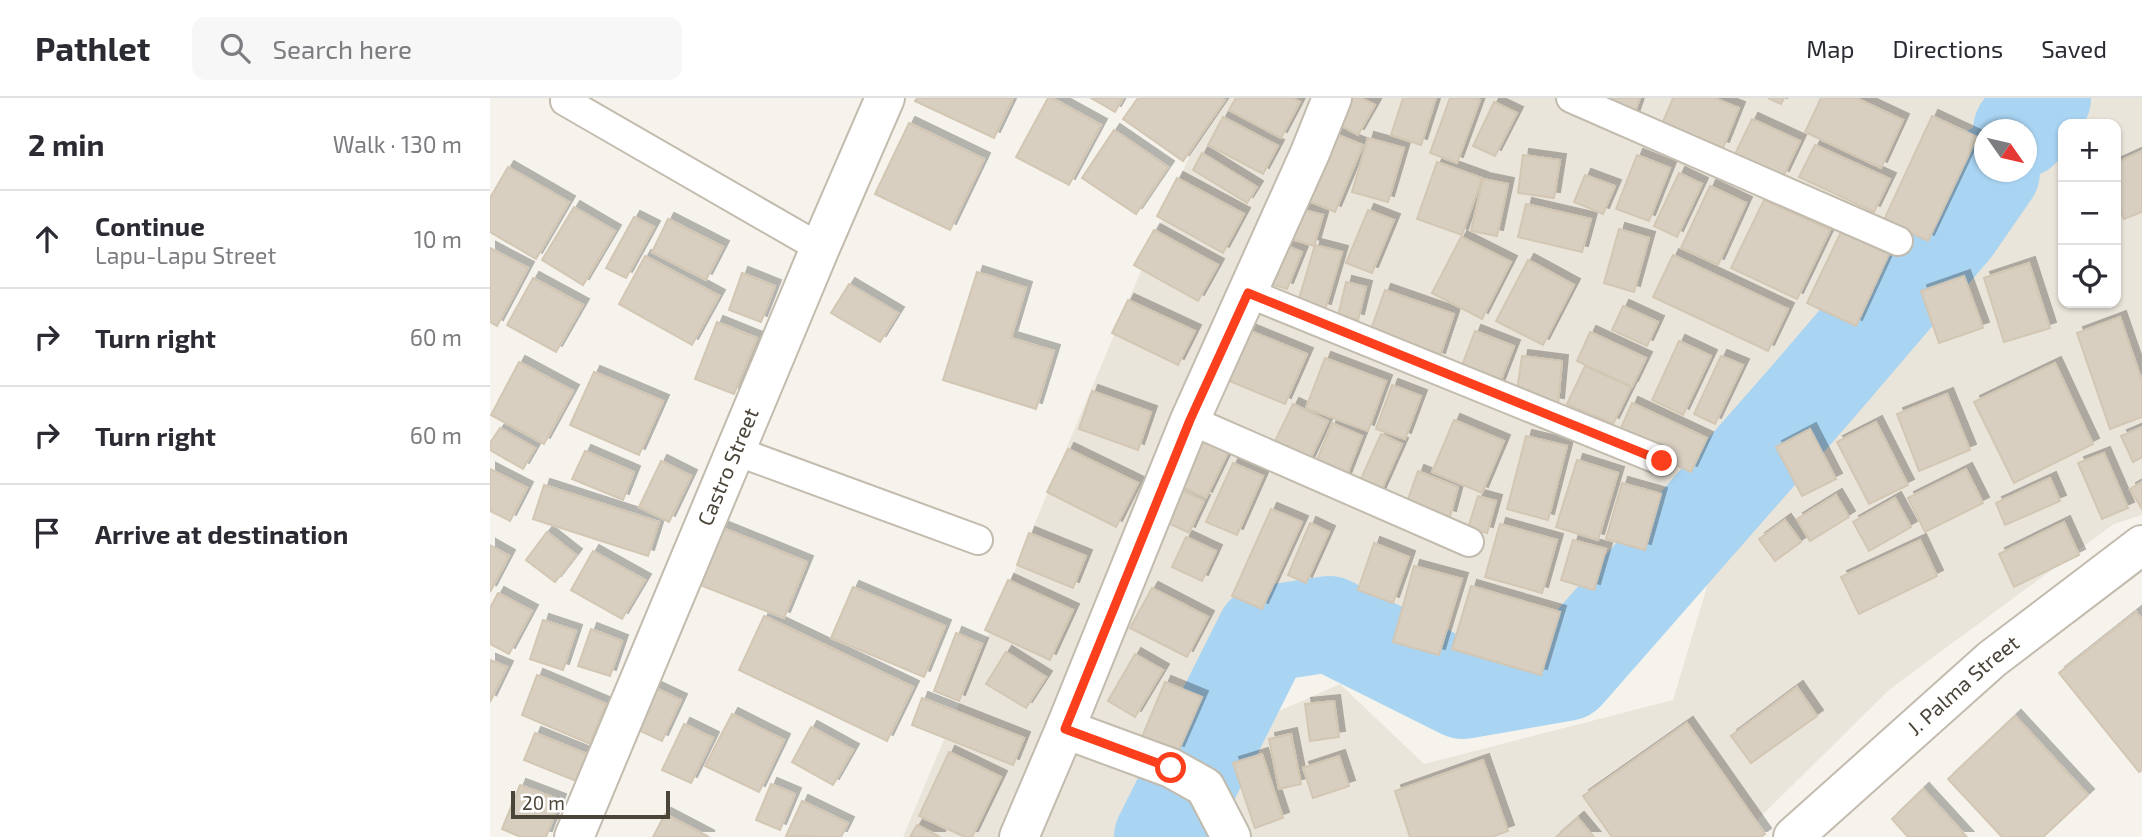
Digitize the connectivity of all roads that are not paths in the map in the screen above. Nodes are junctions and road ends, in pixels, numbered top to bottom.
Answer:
1 (885, 98) edge
2 (1332, 98) edge
3 (1571, 98) edge
4 (565, 101) dead end
5 (1898, 241) dead end
6 (820, 248) junction
7 (1248, 293) junction
8 (1190, 420) junction
9 (736, 451) junction
10 (1662, 461) dead end
11 (978, 540) dead end
12 (1469, 542) dead end
13 (2142, 545) edge
14 (1065, 729) junction
15 (574, 837) edge
16 (1018, 837) edge
17 (1231, 837) edge
18 (1793, 837) edge

1 - 6 street, Castro Street
2 - 7 street
3 - 5 lane
4 - 6 lane
6 - 9 street, Castro Street
7 - 8 street
7 - 10 lane
8 - 12 lane
8 - 14 street
9 - 11 lane
9 - 15 street, Castro Street
13 - 18 street, J. Palma Street
14 - 16 street
14 - 17 street

